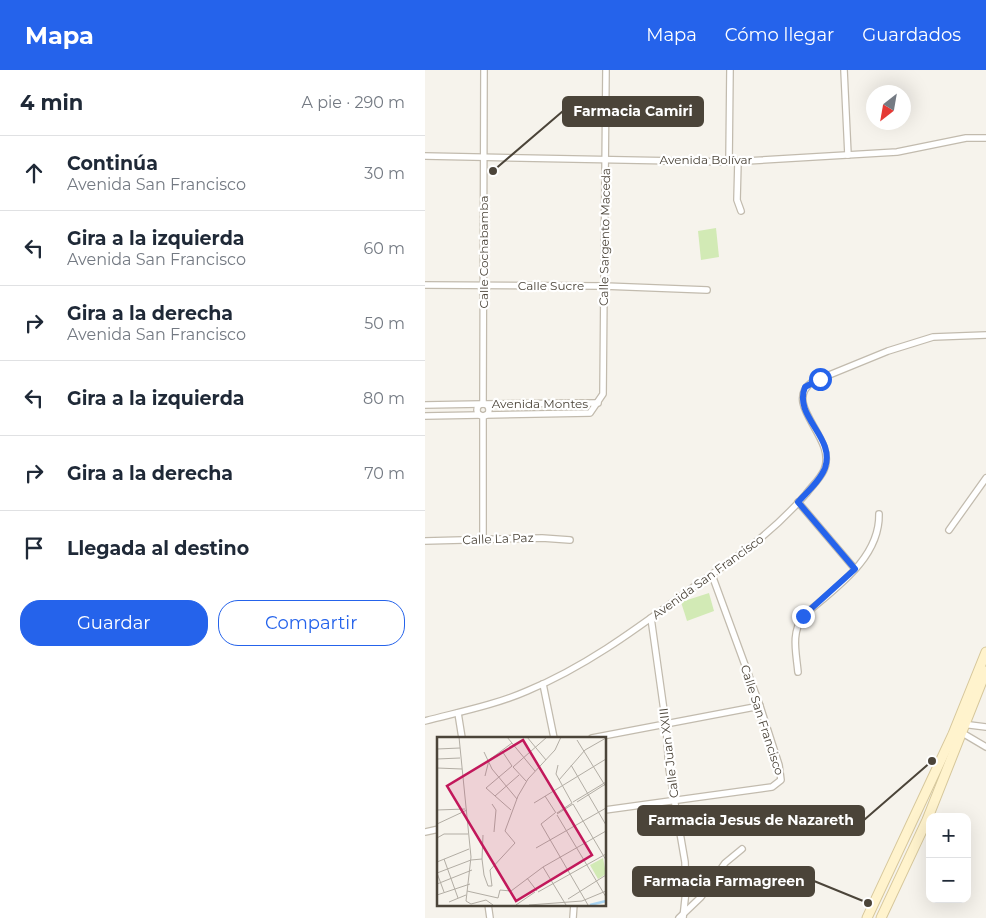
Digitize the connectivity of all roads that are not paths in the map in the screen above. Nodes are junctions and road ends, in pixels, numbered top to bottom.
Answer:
1 (484, 70) edge
2 (606, 70) edge
3 (730, 70) edge
4 (844, 70) edge
5 (986, 138) edge
6 (848, 155) junction
7 (425, 156) edge
8 (485, 158) junction
9 (607, 160) junction
10 (738, 161) junction
11 (729, 162) junction
12 (741, 211) dead end
13 (425, 285) edge
14 (484, 286) junction
15 (604, 286) junction
16 (707, 290) dead end
17 (986, 336) edge
18 (598, 403) junction
19 (483, 404) junction
20 (425, 405) edge
21 (425, 416) edge
22 (483, 416) junction
23 (986, 478) edge
24 (798, 502) junction
25 (879, 514) dead end
26 (949, 530) dead end
27 (483, 540) junction
28 (570, 540) dead end
29 (425, 541) edge
30 (855, 569) junction
31 (711, 575) junction
32 (651, 618) junction
33 (986, 652) edge
34 (986, 671) edge
35 (797, 672) dead end
36 (543, 684) junction
37 (760, 706) junction
38 (458, 713) junction
39 (425, 721) edge
40 (666, 725) junction
41 (986, 727) edge
42 (960, 728) junction
43 (462, 737) edge
44 (554, 737) edge
45 (598, 737) edge
46 (986, 747) edge
47 (674, 800) junction
48 (606, 810) edge
49 (743, 849) dead end
50 (682, 917) edge
51 (867, 918) edge
52 (881, 918) edge

1 - 8 street, Calle Cochabamba
2 - 9 street, Calle Sargento Maceda
3 - 11 street
4 - 6 street
5 - 6 street, Avenida Bolívar
6 - 10 street, Avenida Bolívar
7 - 8 street, Avenida Bolívar
8 - 9 street, Avenida Bolívar
8 - 14 street, Calle Cochabamba
9 - 11 street, Avenida Bolívar
9 - 15 street, Calle Sargento Maceda
10 - 11 street, Avenida Bolívar
10 - 12 street
13 - 14 street, Calle Sucre
14 - 15 street, Calle Sucre
14 - 19 street, Calle Cochabamba
15 - 16 street, Calle Sucre
15 - 18 street, Calle Sargento Maceda
17 - 24 street, Avenida San Francisco
18 - 19 street, Avenida Montes
18 - 22 street, Avenida Montes
19 - 20 street, Avenida Montes
19 - 22 street
19 - 22 street
21 - 22 street, Avenida Montes
22 - 27 street
23 - 26 street
24 - 30 street
24 - 31 street, Avenida San Francisco
25 - 30 street
27 - 28 street, Calle La Paz
27 - 29 street, Calle La Paz
30 - 35 street
31 - 32 street, Avenida San Francisco
31 - 37 street, Calle San Francisco
32 - 36 street, Avenida San Francisco
32 - 40 street, Calle Juan XXIII
33 - 42 main road
34 - 42 main road
36 - 38 street, Avenida San Francisco
36 - 44 street
37 - 40 street
37 - 47 street, Calle San Francisco
38 - 39 street, Avenida San Francisco
38 - 43 street
40 - 45 street
40 - 47 street, Calle Juan XXIII
41 - 42 street
42 - 46 street
42 - 51 main road
42 - 52 main road
47 - 48 street, Calle San Francisco
47 - 50 street, Calle Juan XXIII
49 - 50 street

